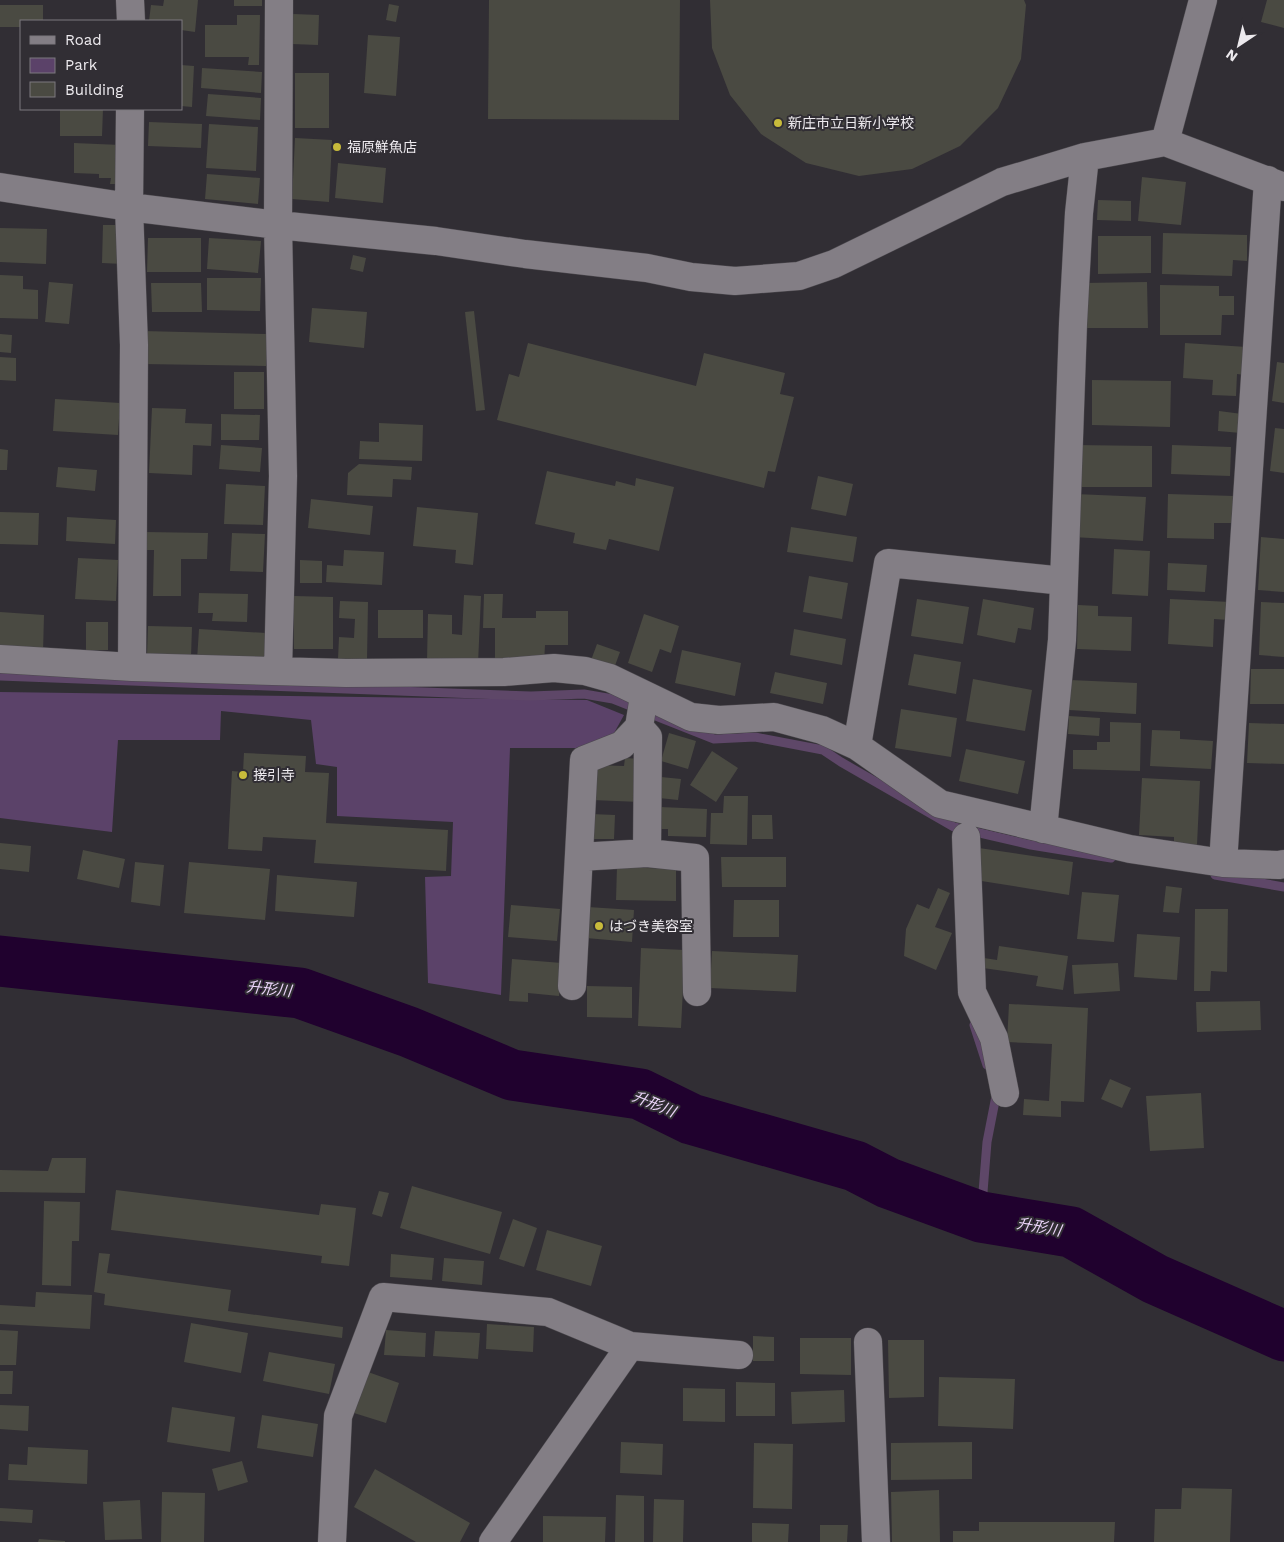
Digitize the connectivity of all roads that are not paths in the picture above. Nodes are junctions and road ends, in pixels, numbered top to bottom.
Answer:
1 (130, 0) edge
2 (279, 0) edge
3 (1203, 0) edge
4 (131, 20) edge
5 (130, 110) edge
6 (1165, 142) junction
7 (1085, 157) junction
8 (1276, 183) edge
9 (0, 187) edge
10 (129, 207) junction
11 (278, 225) junction
12 (1064, 581) junction
13 (0, 660) edge
14 (132, 667) junction
15 (278, 671) junction
16 (644, 696) junction
17 (639, 728) junction
18 (857, 746) junction
19 (1043, 829) junction
20 (966, 836) dead end
21 (647, 853) junction
22 (579, 857) junction
23 (1223, 863) junction
24 (1284, 864) edge
25 (572, 986) dead end
26 (697, 992) dead end
27 (1005, 1093) dead end
28 (868, 1342) dead end
29 (630, 1346) junction
30 (739, 1355) dead end
31 (332, 1542) edge
32 (493, 1542) edge
33 (876, 1542) edge

1 - 4 street
2 - 11 street
3 - 6 street
5 - 10 street
6 - 7 street
6 - 8 street
7 - 11 street
7 - 12 street
8 - 23 street
9 - 10 street
10 - 11 street
10 - 14 street
11 - 15 street
12 - 18 street
12 - 19 street
13 - 14 street
14 - 15 street
15 - 16 street
16 - 17 street
16 - 18 street
17 - 21 street
17 - 22 street
18 - 19 street
19 - 23 street
20 - 27 street
21 - 22 street
21 - 26 street
22 - 25 street
23 - 24 street
28 - 33 street
29 - 30 street
29 - 31 street
29 - 32 street

